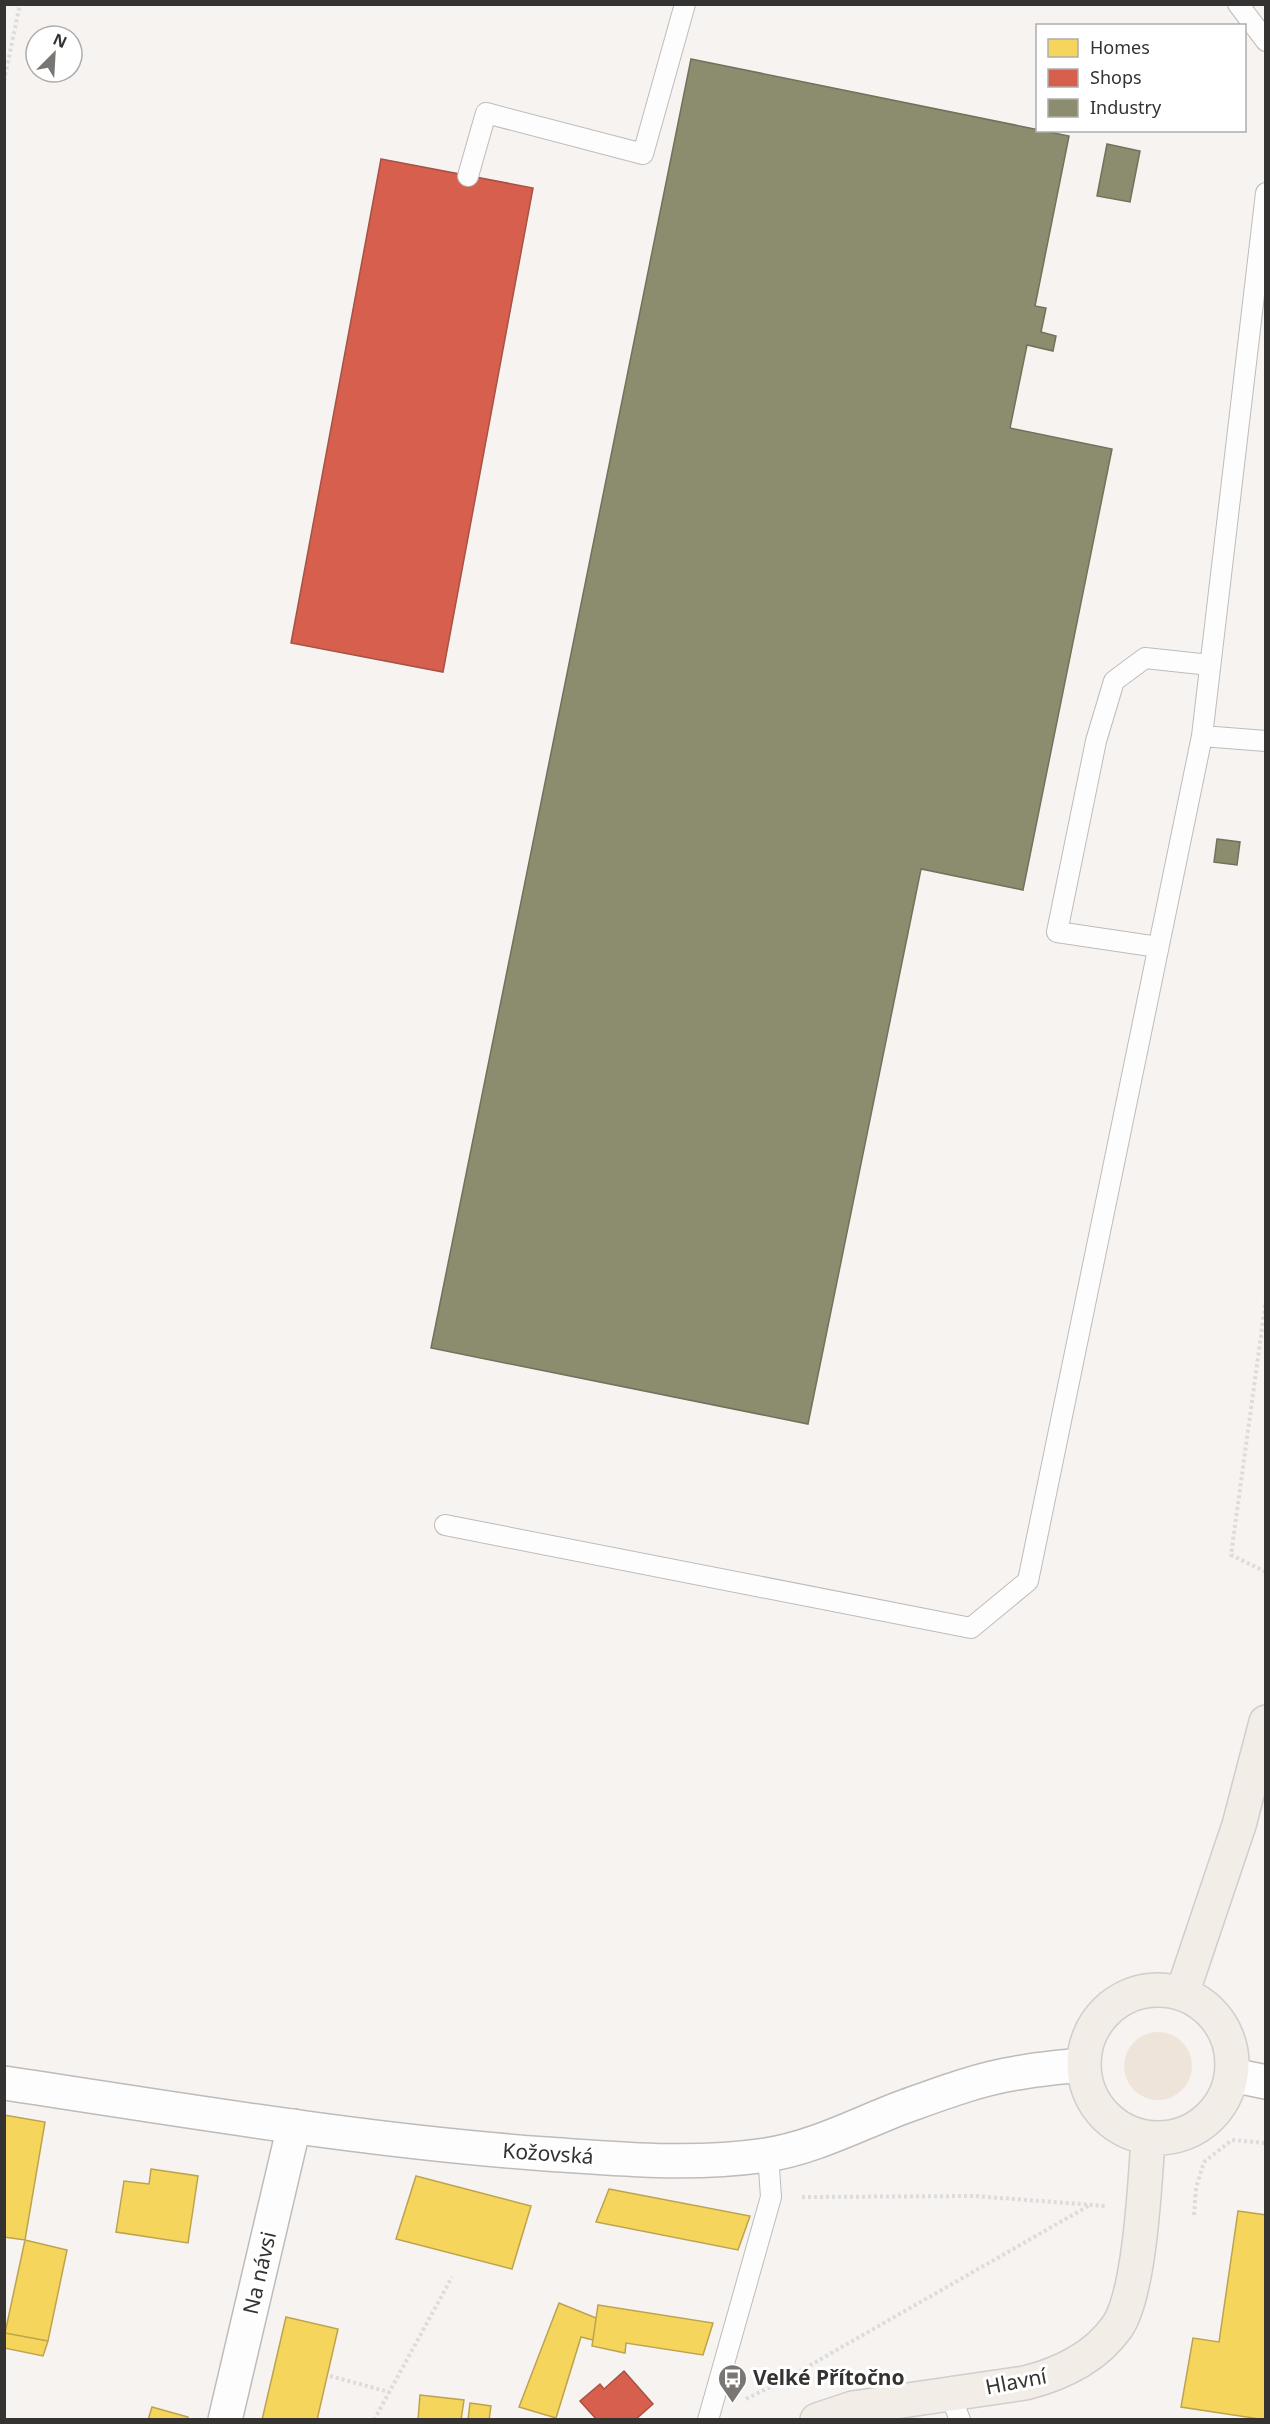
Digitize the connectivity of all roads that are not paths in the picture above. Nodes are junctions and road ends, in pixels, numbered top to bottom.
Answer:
1 (685, 4) edge
2 (1238, 4) edge
3 (1266, 41) edge
4 (468, 176) dead end
5 (1266, 193) edge
6 (1210, 665) junction
7 (1202, 736) junction
8 (1266, 741) edge
9 (1158, 947) junction
10 (446, 1525) dead end
11 (1266, 1722) edge
12 (1182, 1994) junction
13 (1082, 2065) junction
14 (1232, 2075) junction
15 (1266, 2082) edge
16 (4, 2083) edge
17 (294, 2126) junction
18 (1148, 2139) junction
19 (768, 2154) junction
20 (955, 2407) edge
21 (709, 2418) edge
22 (225, 2420) edge
23 (817, 2420) edge

1 - 4 lane
2 - 3 lane
5 - 6 lane
6 - 7 lane
6 - 9 lane
7 - 8 lane
7 - 9 lane
9 - 10 lane
11 - 12 main road
12 - 13 main road
12 - 14 main road
13 - 18 main road
13 - 19 street, Kožovská
14 - 15 street
14 - 18 main road
16 - 17 street, Kožovská
17 - 19 street, Kožovská
17 - 22 street, Na návsi
18 - 20 main road, Hlavní
19 - 21 lane
20 - 23 main road, Hlavní

